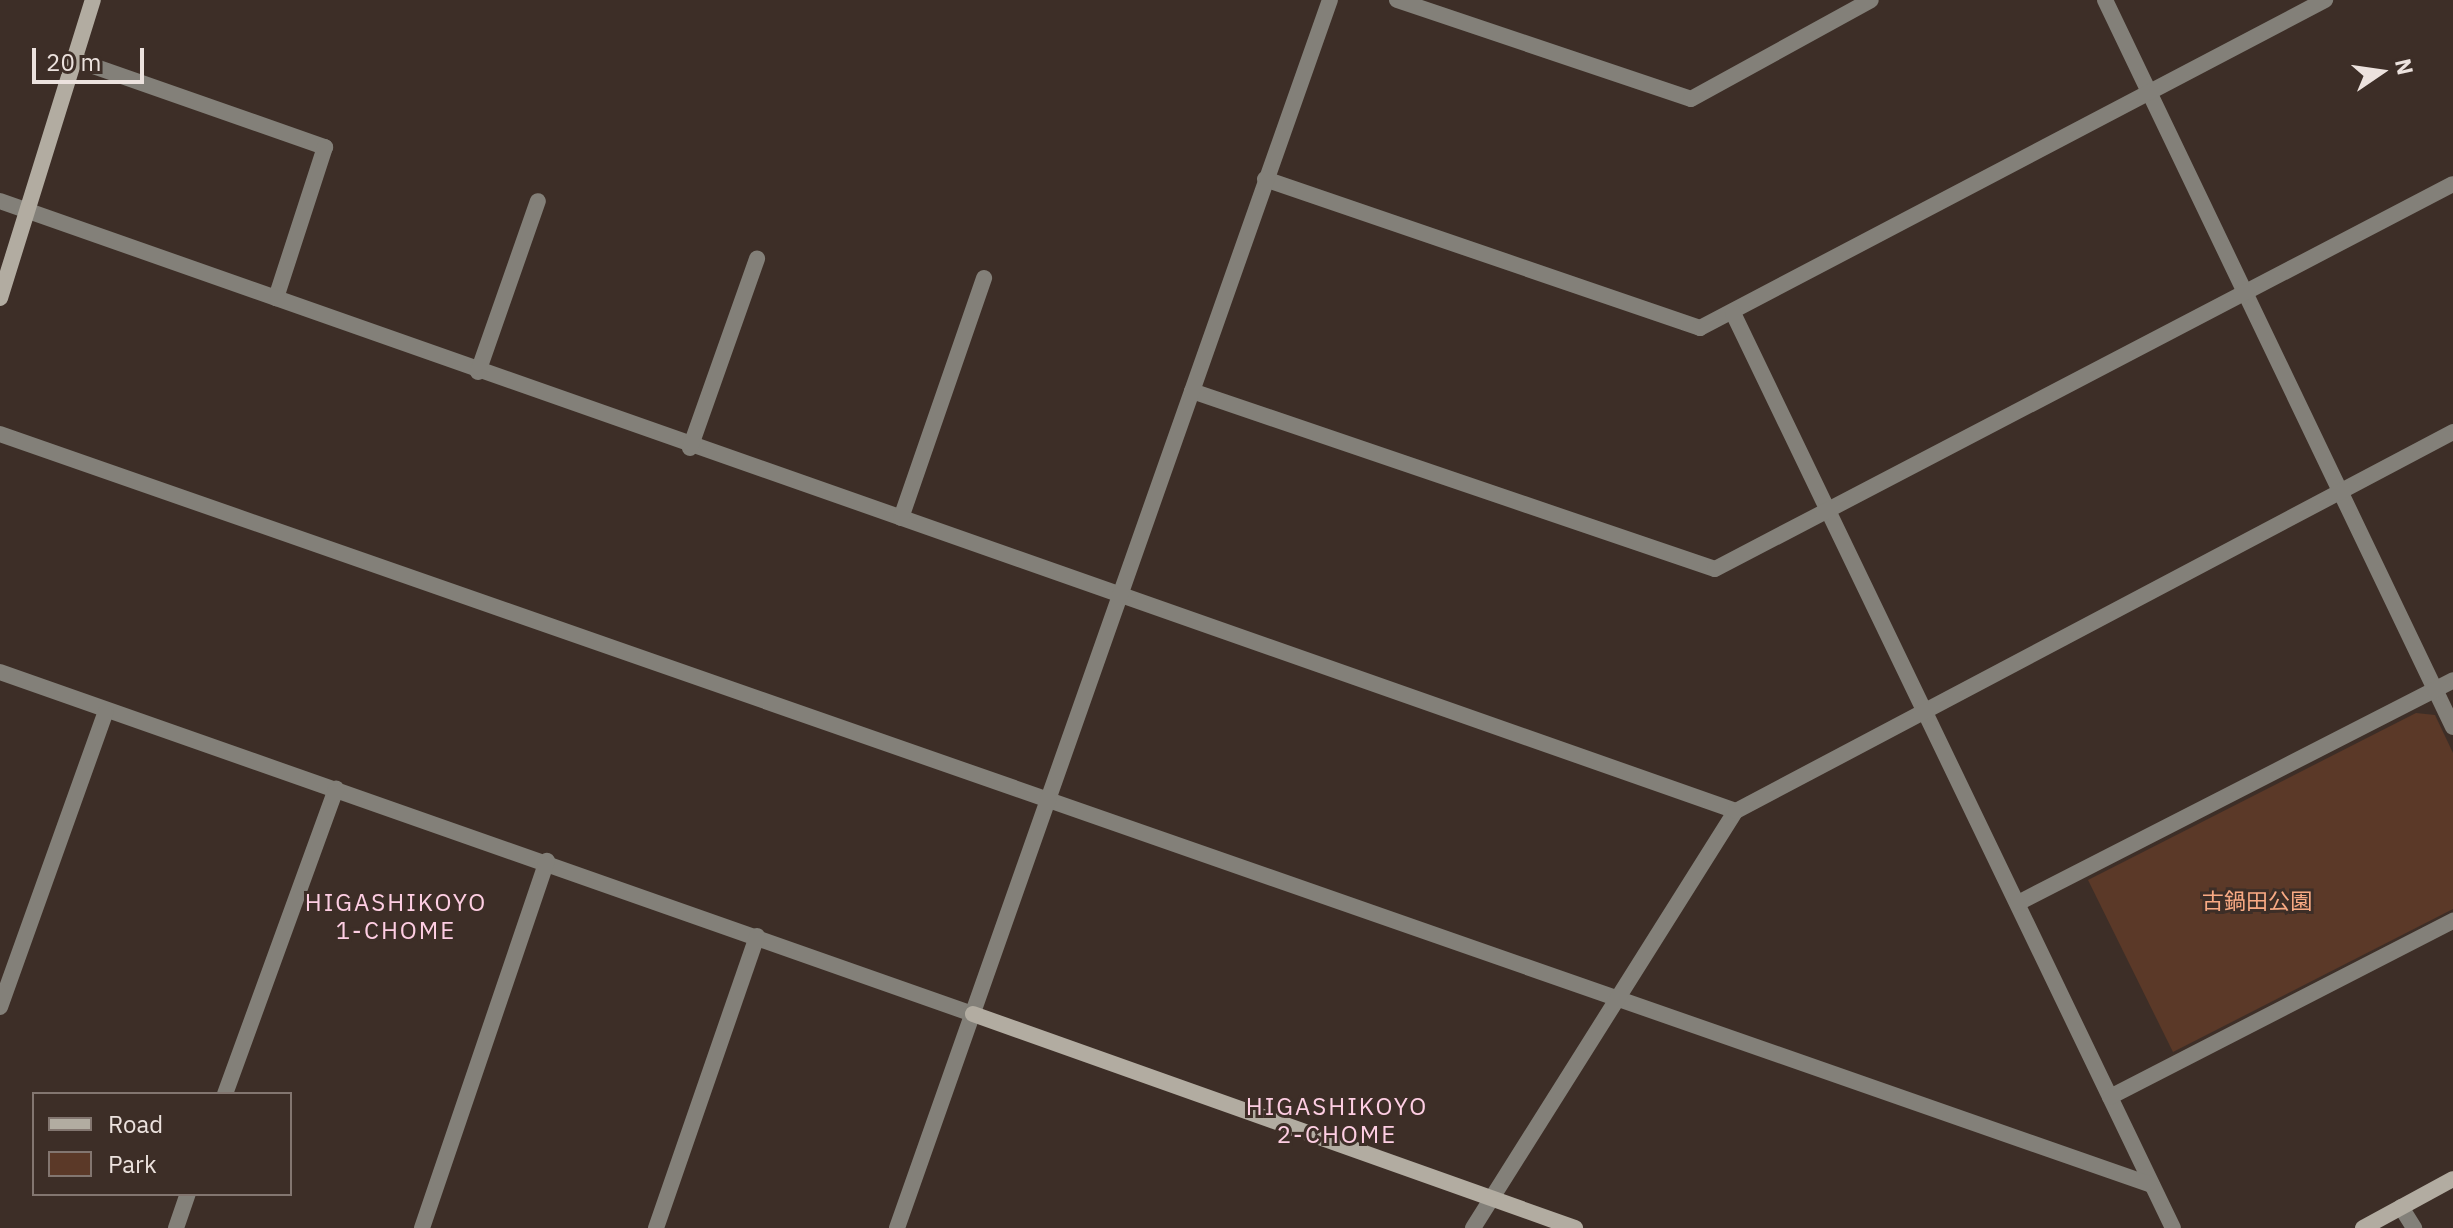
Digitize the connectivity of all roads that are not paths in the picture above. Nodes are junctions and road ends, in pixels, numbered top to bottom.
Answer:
1 (93, 0) edge
2 (1330, 0) edge
3 (1397, 0) edge
4 (1871, 0) edge
5 (2105, 0) edge
6 (2325, 0) edge
7 (76, 60) junction
8 (2149, 93) junction
9 (1265, 179) junction
10 (2453, 184) edge
11 (0, 201) edge
12 (538, 201) dead end
13 (30, 212) junction
14 (757, 259) dead end
15 (984, 278) dead end
16 (2246, 292) junction
17 (0, 298) edge
18 (276, 298) junction
19 (1733, 313) junction
20 (478, 372) junction
21 (1192, 391) junction
22 (2453, 432) edge
23 (0, 434) edge
24 (690, 448) junction
25 (2342, 490) junction
26 (1827, 512) junction
27 (901, 518) junction
28 (1119, 598) junction
29 (0, 672) edge
30 (2453, 680) edge
31 (2435, 689) junction
32 (106, 711) junction
33 (1922, 712) junction
34 (2453, 727) edge
35 (336, 789) junction
36 (1050, 798) junction
37 (1736, 811) junction
38 (547, 861) junction
39 (2018, 903) junction
40 (2453, 921) edge
41 (757, 936) junction
42 (1621, 1000) junction
43 (0, 1007) edge
44 (973, 1014) junction
45 (226, 1092) edge
46 (2110, 1097) junction
47 (2453, 1179) edge
48 (2152, 1185) junction
49 (187, 1196) edge
50 (1495, 1200) junction
51 (2401, 1207) junction
52 (176, 1228) edge
53 (422, 1228) edge
54 (656, 1228) edge
55 (897, 1228) edge
56 (1473, 1228) edge
57 (1575, 1228) edge
58 (2173, 1228) edge
59 (2363, 1228) edge
60 (2414, 1228) edge

1 - 7 street
2 - 9 street
3 - 4 street
5 - 8 street
6 - 8 street
7 - 13 street
7 - 18 street
8 - 16 street
8 - 19 street
9 - 19 street
9 - 21 street
10 - 16 street
11 - 13 street
12 - 20 street
13 - 17 street
13 - 18 street
14 - 24 street
15 - 27 street
16 - 25 street
16 - 26 street
18 - 20 street
19 - 26 street
20 - 24 street
21 - 26 street
21 - 28 street
22 - 25 street
23 - 36 street
24 - 27 street
25 - 31 street
25 - 33 street
26 - 33 street
27 - 28 street
28 - 36 street
28 - 37 street
29 - 32 street
30 - 31 street
31 - 34 street
31 - 39 street
32 - 35 street
32 - 43 street
33 - 37 street
33 - 39 street
35 - 38 street
35 - 45 street
36 - 42 street
36 - 44 street
37 - 42 street
38 - 41 street
38 - 53 street
39 - 46 street
40 - 46 street
41 - 44 street
41 - 54 street
42 - 48 street
42 - 50 street
44 - 50 street
44 - 55 street
46 - 48 street
47 - 51 street
48 - 58 street
49 - 52 street
50 - 56 street
50 - 57 street
51 - 59 street
51 - 60 street

